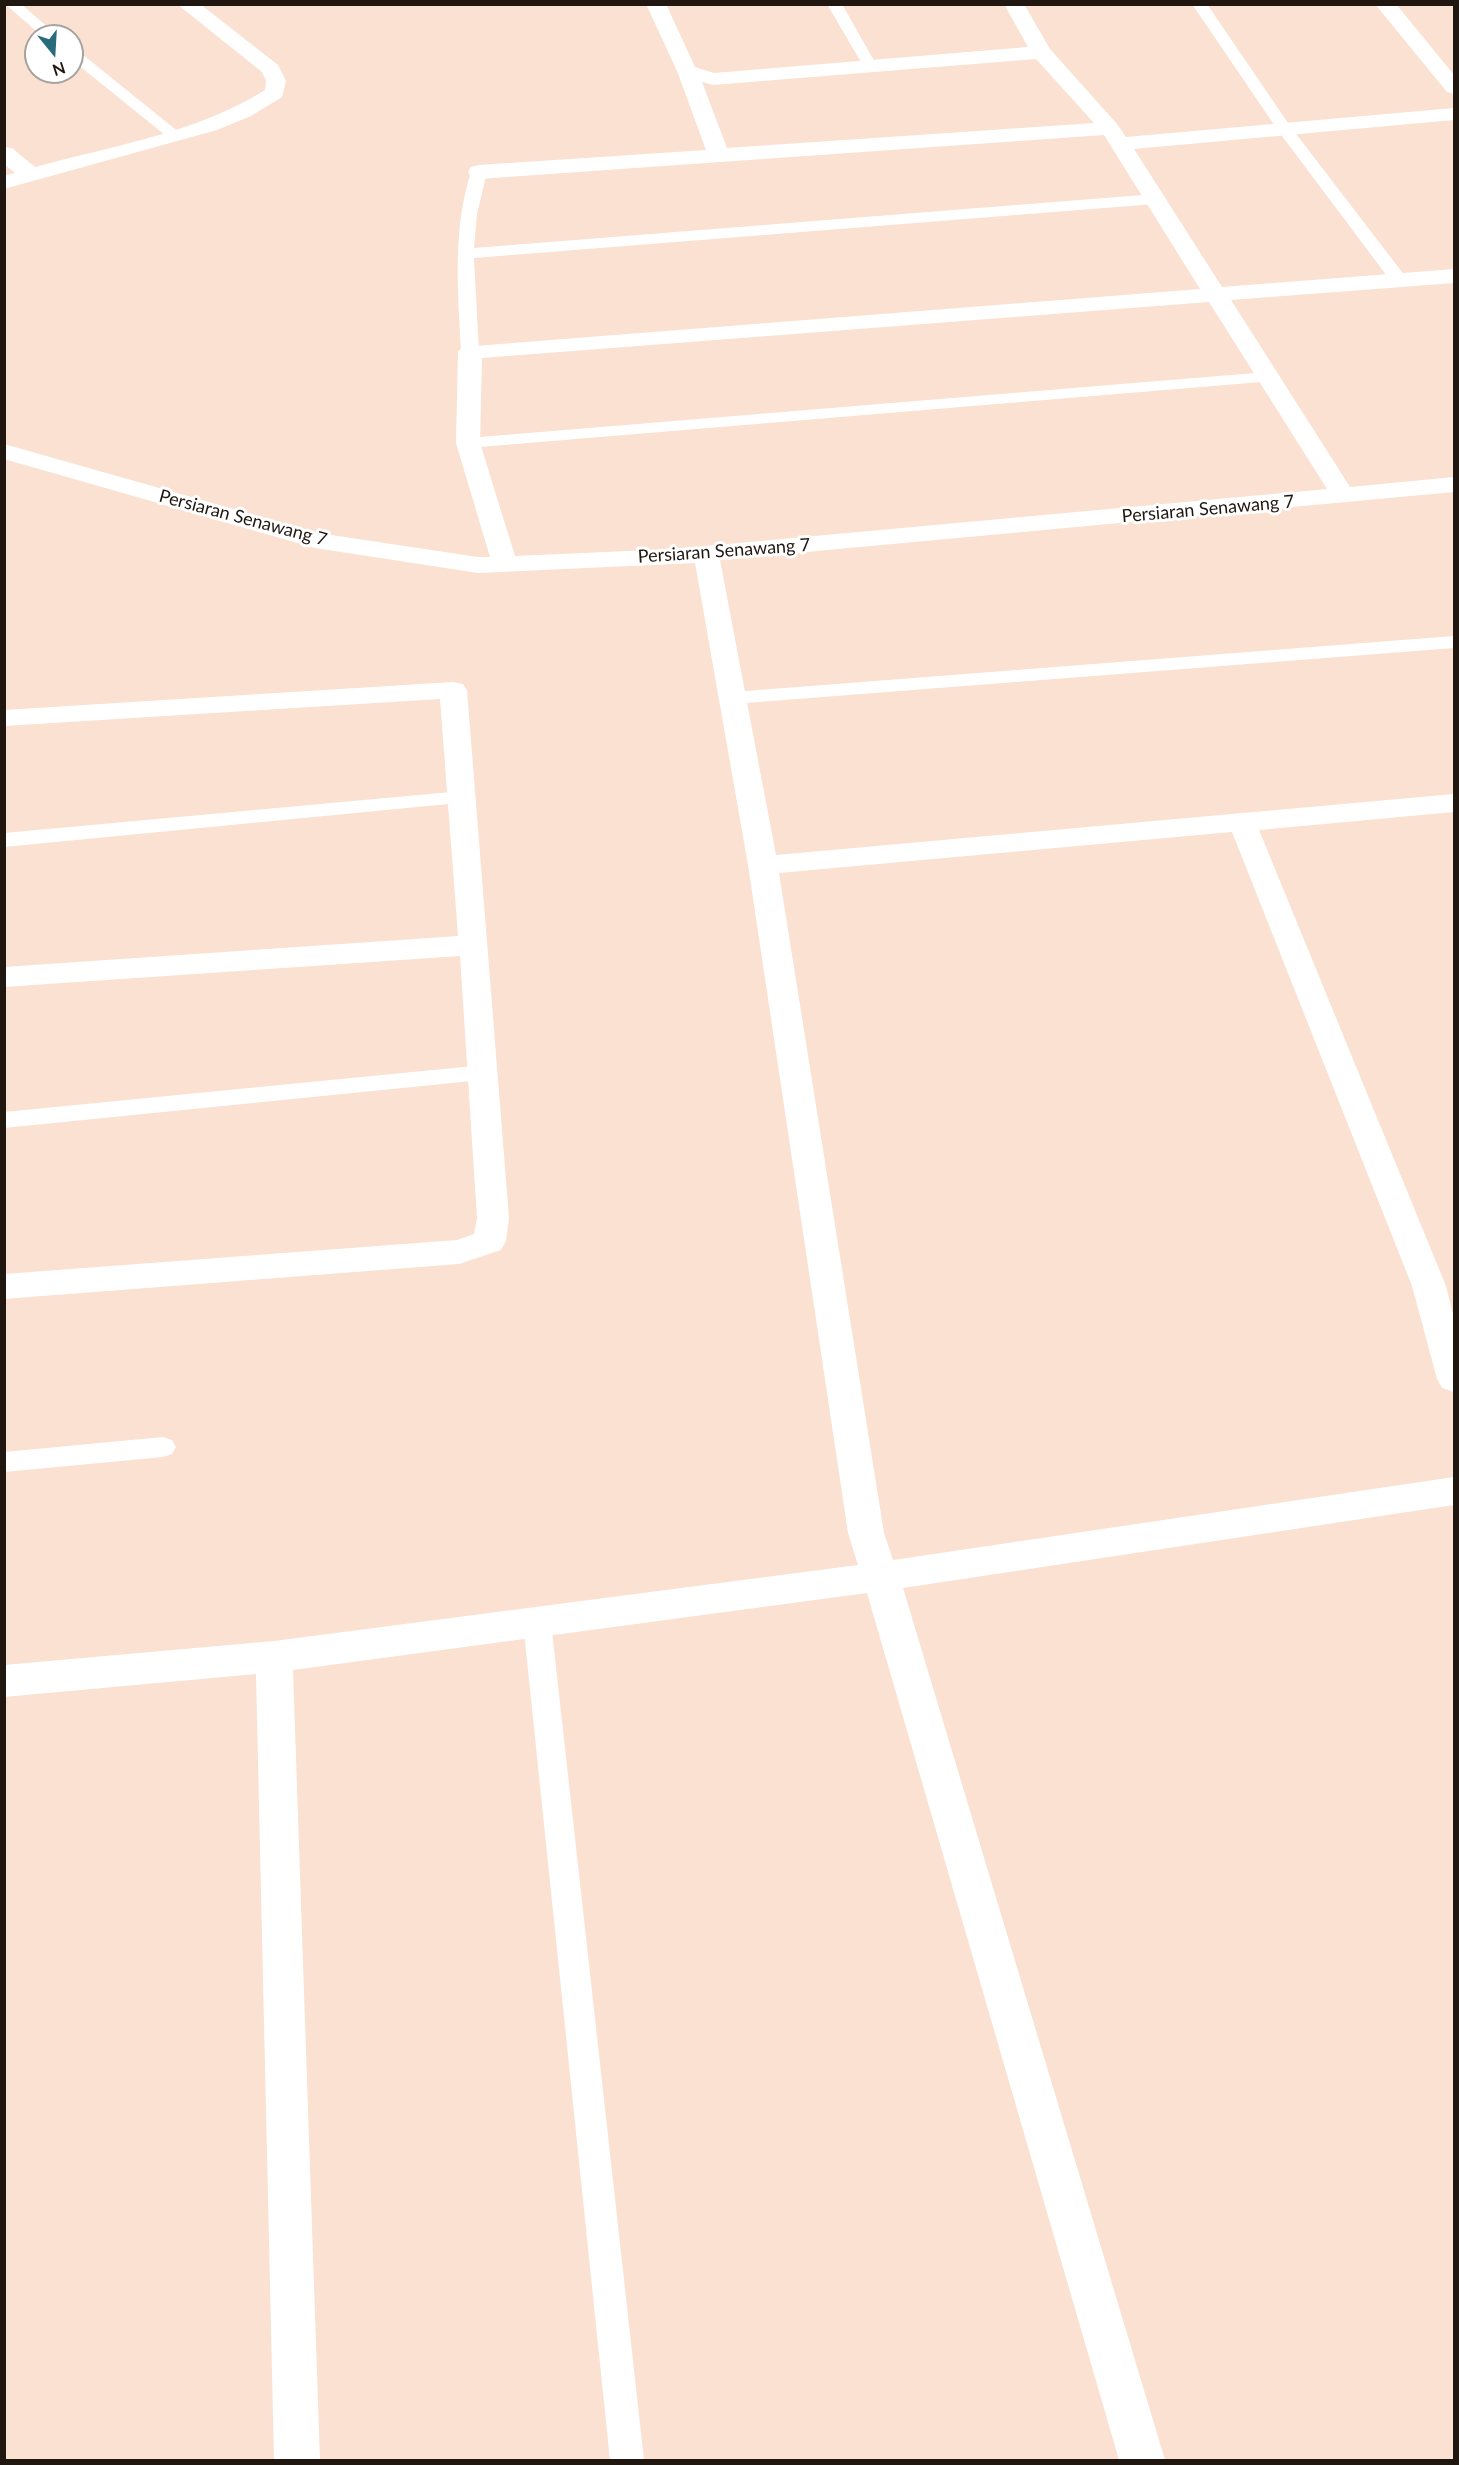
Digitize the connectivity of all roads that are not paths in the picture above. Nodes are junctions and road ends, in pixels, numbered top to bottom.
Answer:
1 (12, 4) edge
2 (187, 4) edge
3 (656, 4) edge
4 (834, 4) edge
5 (1014, 4) edge
6 (1199, 4) edge
7 (1385, 4) edge
8 (36, 24) edge
9 (1041, 52) junction
10 (84, 63) edge
11 (870, 66) junction
12 (687, 71) junction
13 (1455, 88) edge
14 (1455, 114) edge
15 (1284, 129) junction
16 (175, 136) junction
17 (1116, 136) junction
18 (4, 153) edge
19 (719, 156) junction
20 (479, 172) joint
21 (30, 175) junction
22 (4, 183) edge
23 (1155, 199) junction
24 (467, 254) junction
25 (1455, 276) edge
26 (1399, 280) junction
27 (1214, 294) junction
28 (470, 352) junction
29 (1267, 377) junction
30 (468, 443) junction
31 (4, 451) edge
32 (1455, 485) edge
33 (1344, 497) junction
34 (706, 554) junction
35 (505, 564) junction
36 (1455, 642) edge
37 (733, 698) junction
38 (4, 718) edge
39 (462, 797) junction
40 (1455, 803) edge
41 (1242, 822) junction
42 (4, 840) edge
43 (763, 865) junction
44 (474, 945) junction
45 (4, 977) edge
46 (484, 1073) junction
47 (4, 1120) edge
48 (4, 1287) edge
49 (1455, 1379) edge
50 (163, 1446) dead end
51 (4, 1462) edge
52 (1455, 1491) edge
53 (879, 1577) junction
54 (537, 1622) junction
55 (274, 1657) junction
56 (4, 1681) edge
57 (297, 2460) edge
58 (627, 2460) edge
59 (1142, 2460) edge

1 - 8 lane
2 - 16 street
3 - 12 street
4 - 11 lane
5 - 9 street
6 - 15 lane
7 - 13 street
9 - 11 street
9 - 17 street
10 - 16 lane
11 - 12 street
12 - 19 street
14 - 15 street
15 - 17 street
15 - 26 lane
16 - 21 street
17 - 19 street
17 - 23 street
18 - 21 street
19 - 20 street
20 - 24 lane
21 - 22 street
23 - 24 lane
23 - 27 street
24 - 28 lane
25 - 26 street
26 - 27 street
27 - 28 street
27 - 29 street
28 - 30 street
29 - 30 lane
29 - 33 street
30 - 35 street
31 - 35 street, Persiaran Senawang 7
32 - 33 street, Persiaran Senawang 7
33 - 34 street, Persiaran Senawang 7
34 - 35 street, Persiaran Senawang 7
34 - 37 street
36 - 37 lane
37 - 43 street
38 - 39 street
39 - 42 lane
39 - 44 street
40 - 41 street
41 - 43 street
41 - 49 street
43 - 53 street
44 - 45 street
44 - 46 street
46 - 47 lane
46 - 48 street
50 - 51 lane
52 - 53 street
53 - 54 street
53 - 59 street
54 - 55 street
54 - 58 lane
55 - 56 street
55 - 57 street

